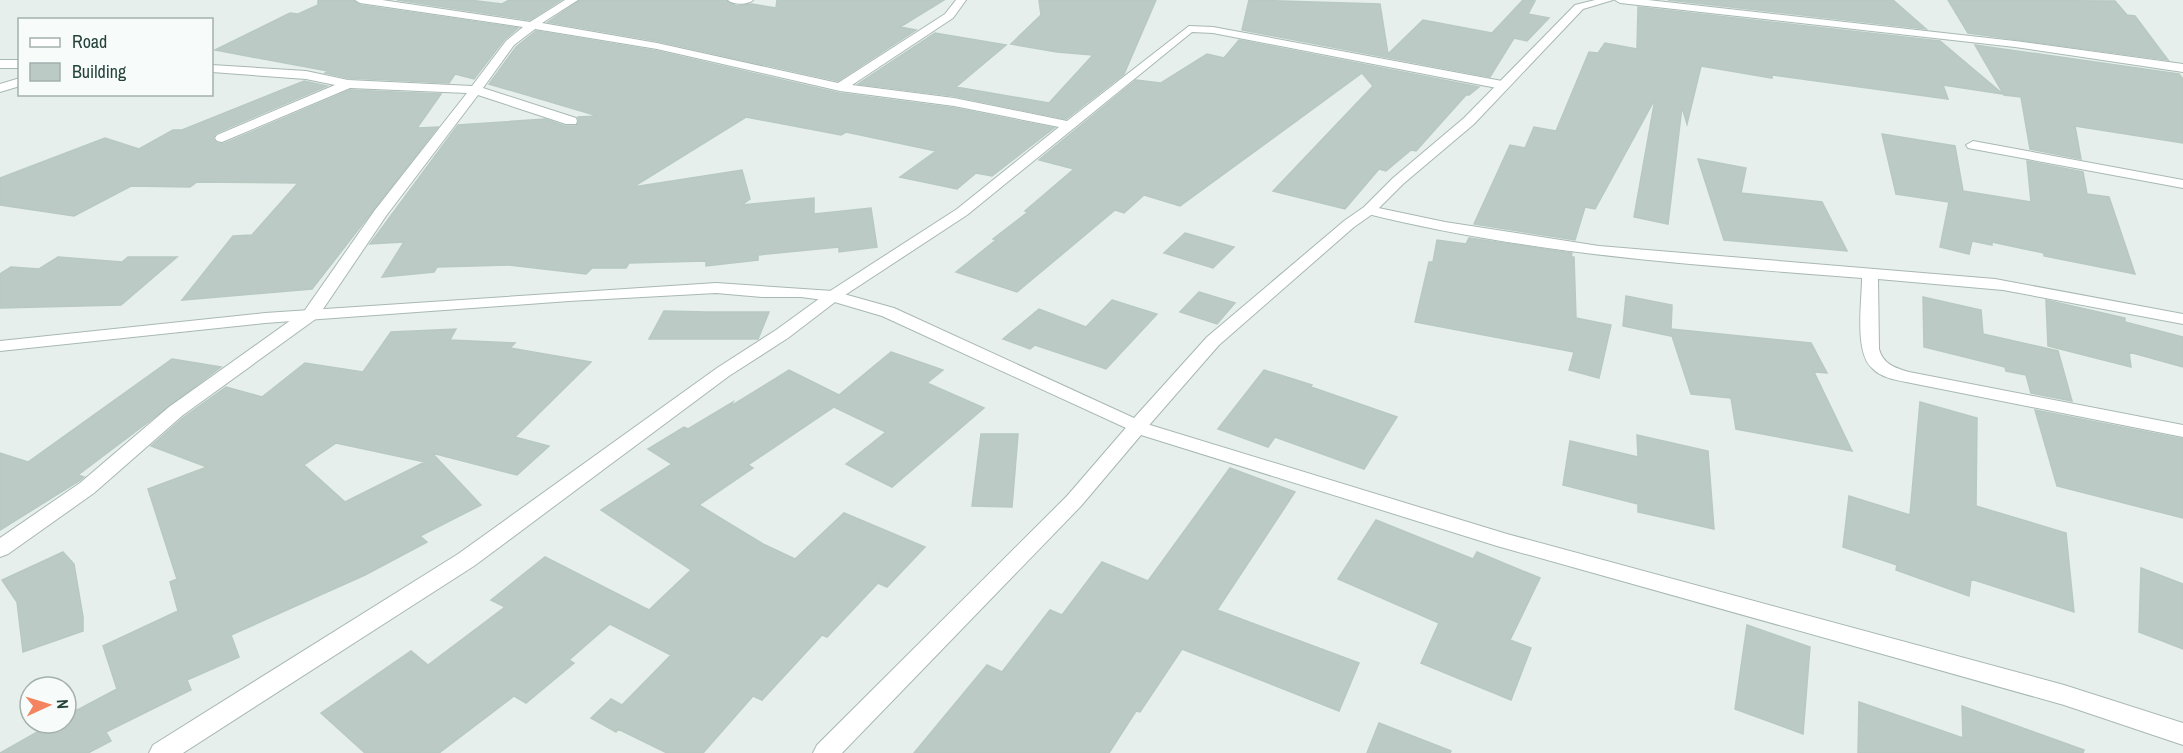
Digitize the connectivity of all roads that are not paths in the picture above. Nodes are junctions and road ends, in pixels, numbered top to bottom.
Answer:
1 (360, 0) edge
2 (573, 0) edge
3 (733, 0) edge
4 (748, 0) edge
5 (961, 0) edge
6 (1608, 0) edge
7 (1620, 0) edge
8 (533, 24) junction
9 (0, 64) edge
10 (18, 64) edge
11 (213, 68) edge
12 (2183, 68) edge
13 (18, 83) edge
14 (348, 84) junction
15 (1502, 85) junction
16 (840, 87) junction
17 (0, 88) edge
18 (475, 90) junction
19 (571, 122) dead end
20 (1067, 126) junction
21 (222, 138) dead end
22 (1973, 145) dead end
23 (2183, 184) edge
24 (1369, 210) junction
25 (1870, 275) junction
26 (833, 296) junction
27 (311, 314) junction
28 (2183, 319) edge
29 (0, 346) edge
30 (1137, 427) junction
31 (2183, 430) edge
32 (0, 549) edge
33 (2183, 734) edge
34 (162, 753) edge
35 (825, 753) edge

1 - 8 street
2 - 8 street
3 - 4 street
5 - 16 street
6 - 15 street
7 - 12 street
8 - 16 street
8 - 18 street
9 - 10 street
11 - 14 street
13 - 17 street
14 - 18 street
14 - 21 street
15 - 20 street
15 - 24 street
16 - 20 street
18 - 19 street
18 - 27 street
20 - 26 street
22 - 23 street
24 - 25 street
24 - 30 street
25 - 28 street
25 - 31 street
26 - 27 street
26 - 30 street
26 - 34 street
27 - 29 street
27 - 32 street
30 - 33 street
30 - 35 street

